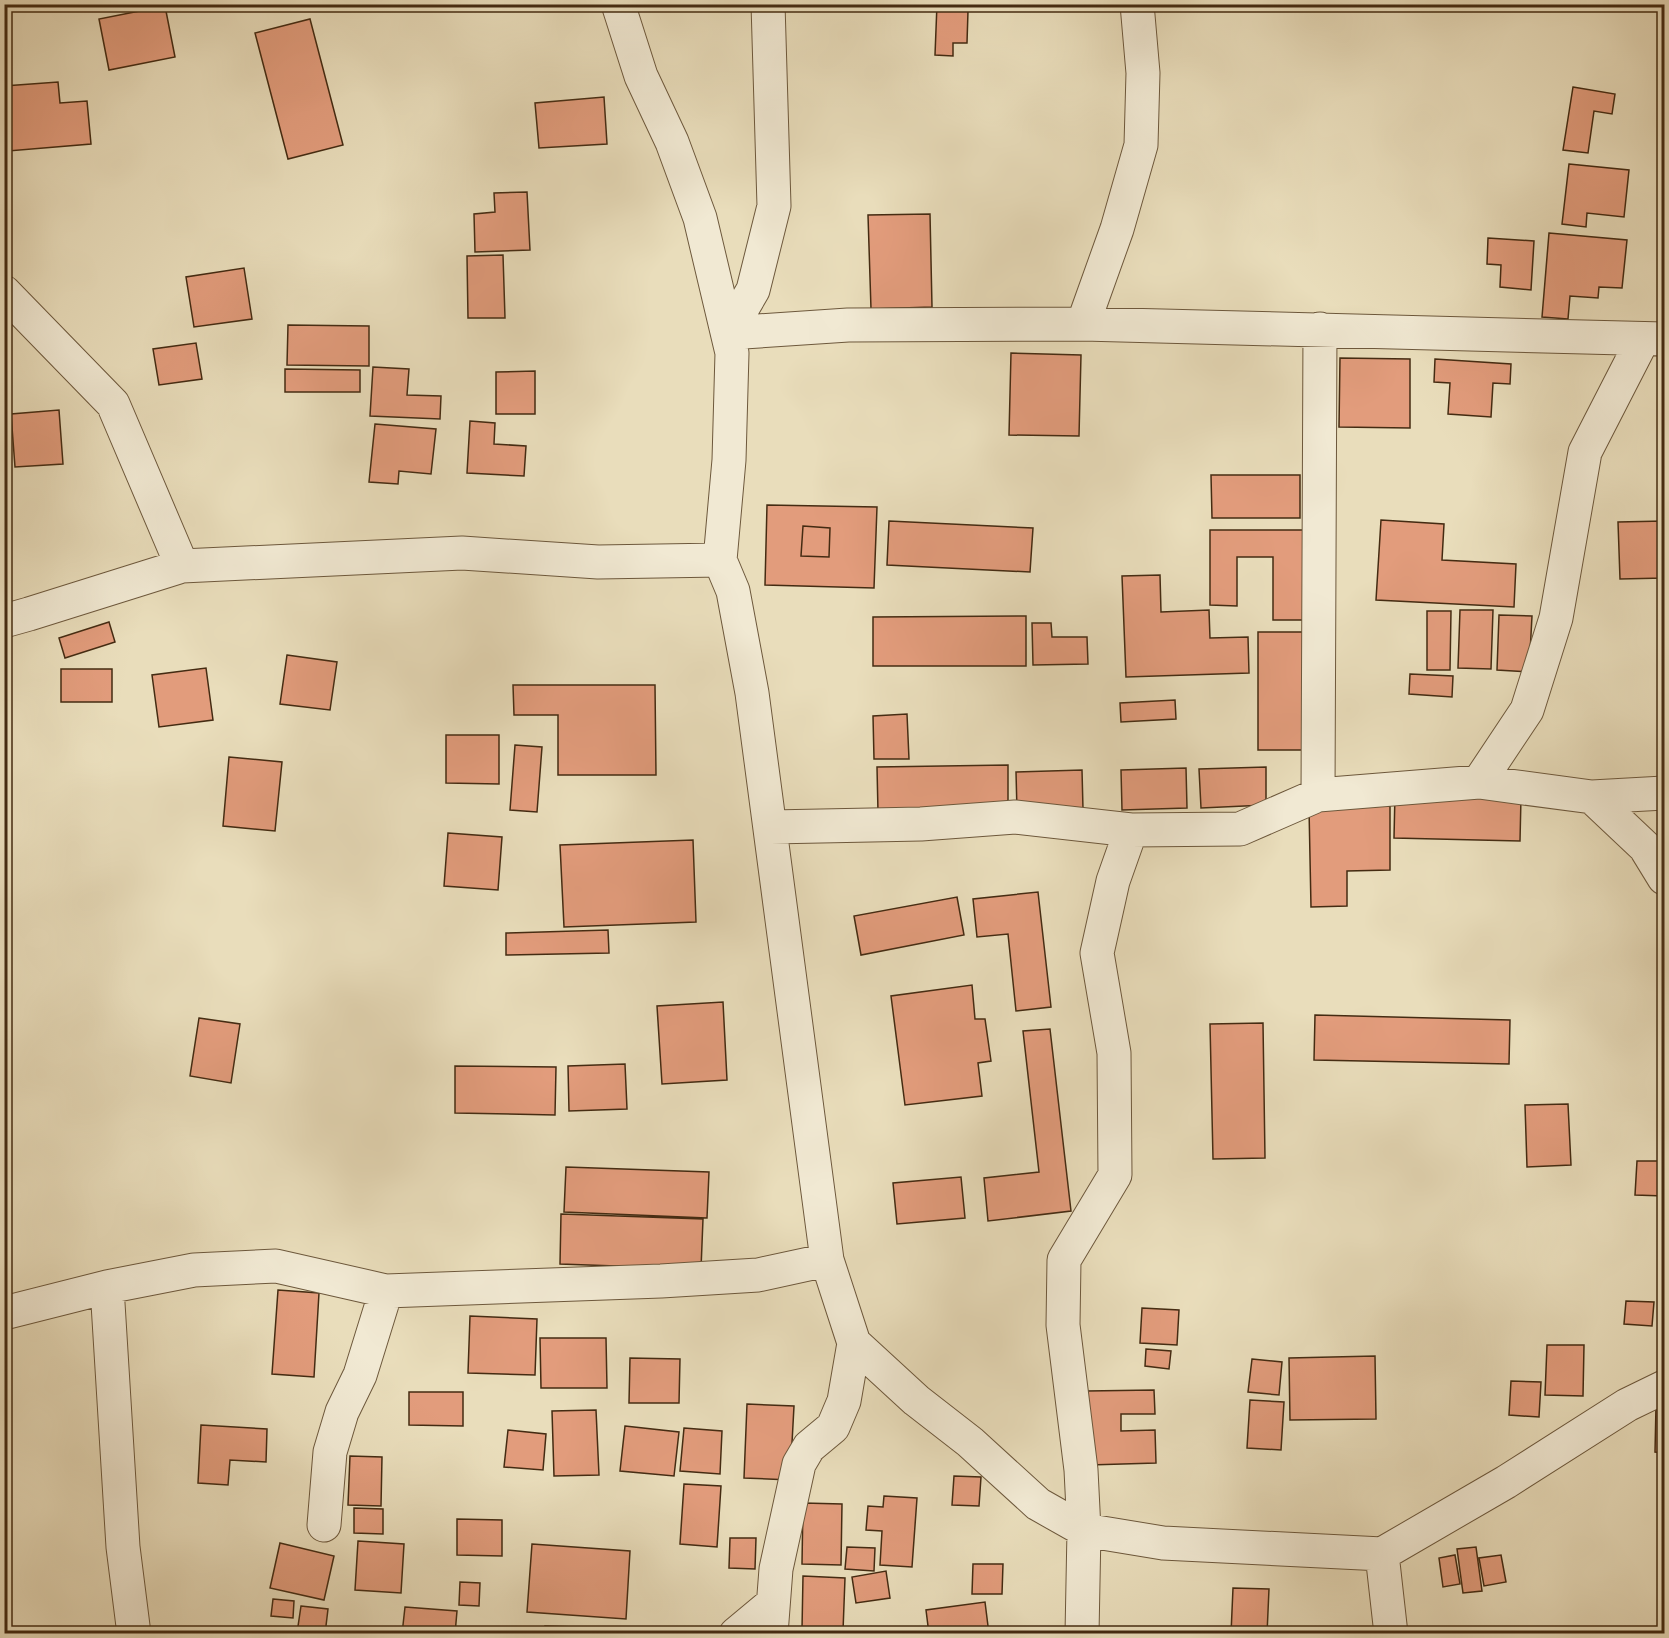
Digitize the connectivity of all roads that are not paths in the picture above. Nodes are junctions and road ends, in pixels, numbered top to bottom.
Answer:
1 (618, 4) edge
2 (768, 4) edge
3 (1137, 4) edge
4 (4, 292) edge
5 (1083, 324) junction
6 (1320, 330) junction
7 (728, 333) junction
8 (1654, 339) edge
9 (720, 560) junction
10 (182, 566) junction
11 (4, 621) edge
12 (1479, 782) junction
13 (1665, 793) edge
14 (1318, 795) junction
15 (1592, 797) junction
16 (771, 827) junction
17 (1131, 830) junction
18 (1665, 878) edge
19 (827, 1260) junction
20 (107, 1287) junction
21 (386, 1291) junction
22 (4, 1313) edge
23 (854, 1343) junction
24 (1665, 1387) edge
25 (324, 1525) dead end
26 (1084, 1530) junction
27 (1382, 1554) junction
28 (772, 1619) edge
29 (134, 1634) edge
30 (736, 1634) edge
31 (1082, 1634) edge
32 (1391, 1634) edge

1 - 7 street
2 - 7 street
3 - 5 street
4 - 10 street
5 - 6 street
5 - 7 street
6 - 8 street
6 - 14 street
7 - 9 street
8 - 12 street
9 - 10 street
9 - 16 street
10 - 11 street
12 - 14 street
12 - 15 street
13 - 15 street
14 - 17 street
15 - 18 street
16 - 17 street
16 - 19 street
17 - 26 street
19 - 21 street
19 - 23 street
20 - 21 street
20 - 22 street
20 - 29 street
21 - 25 street
23 - 26 street
23 - 28 street
24 - 27 street
26 - 27 street
26 - 31 street
27 - 32 street
28 - 30 street

